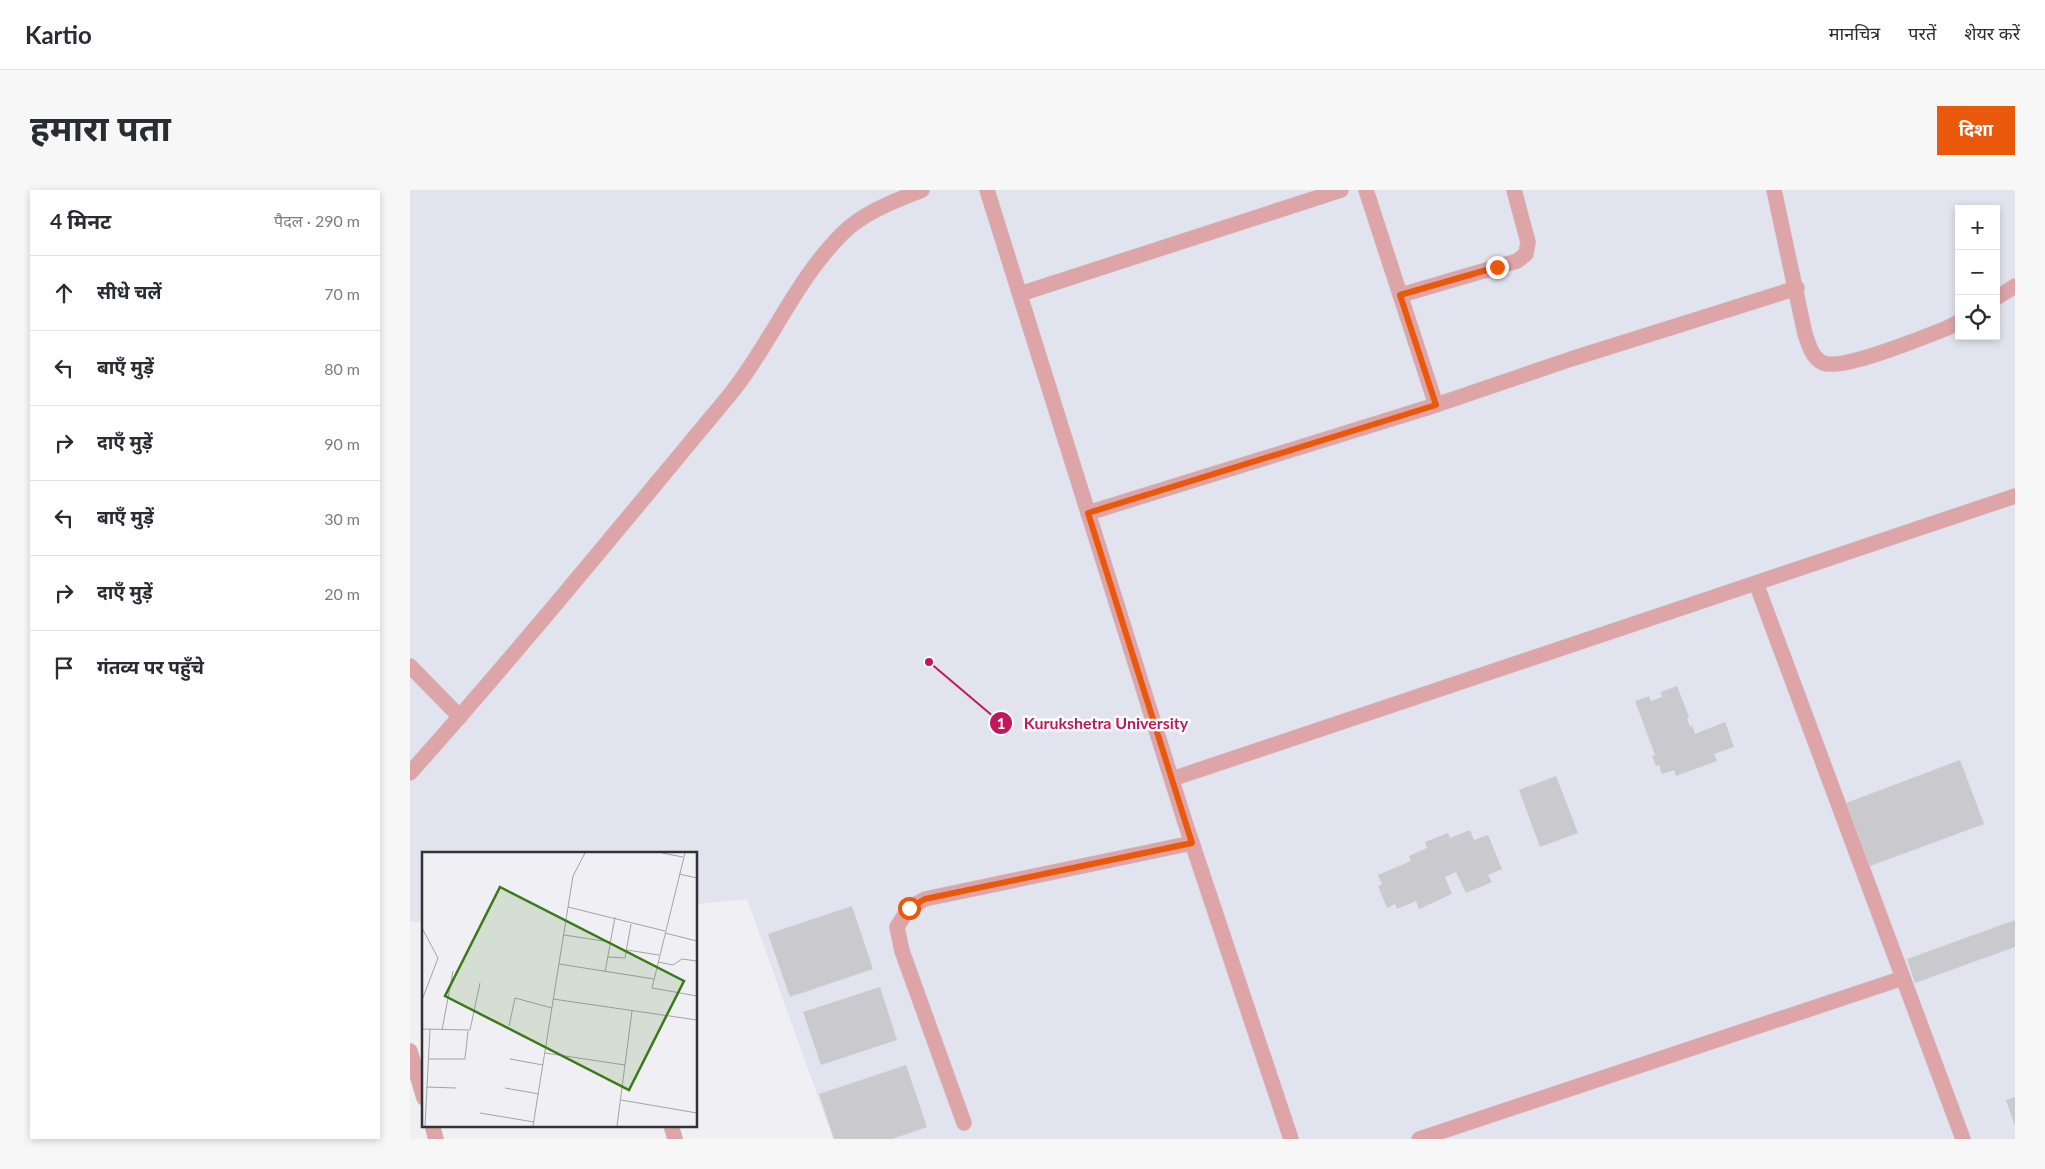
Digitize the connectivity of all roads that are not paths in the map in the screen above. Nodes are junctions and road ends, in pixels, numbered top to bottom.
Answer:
1 (922, 190) edge
2 (987, 190) edge
3 (1341, 190) edge
4 (1366, 190) edge
5 (1514, 190) edge
6 (1774, 190) edge
7 (2015, 286) edge
8 (1797, 288) junction
9 (1020, 294) junction
10 (1400, 295) junction
11 (2000, 295) edge
12 (1955, 324) edge
13 (1436, 405) junction
14 (2015, 496) edge
15 (1088, 513) junction
16 (1756, 583) junction
17 (410, 666) edge
18 (460, 718) junction
19 (410, 773) edge
20 (1172, 779) junction
21 (1192, 843) junction
22 (1903, 978) junction
23 (410, 1051) edge
24 (422, 1091) edge
25 (964, 1123) dead end
26 (432, 1126) edge
27 (671, 1126) edge
28 (436, 1139) edge
29 (675, 1139) edge
30 (1291, 1139) edge
31 (1419, 1139) edge
32 (1963, 1139) edge

1 - 18 street
2 - 9 street
3 - 9 street
4 - 10 street
5 - 10 street
6 - 8 street
7 - 11 street
8 - 12 street
8 - 13 street
9 - 15 street
10 - 13 street
13 - 15 street
14 - 16 street
15 - 20 street
16 - 20 street
16 - 22 street
17 - 18 street
18 - 19 street
20 - 21 street
21 - 25 street
21 - 30 street
22 - 31 street
22 - 32 street
23 - 24 street
26 - 28 street
27 - 29 street

